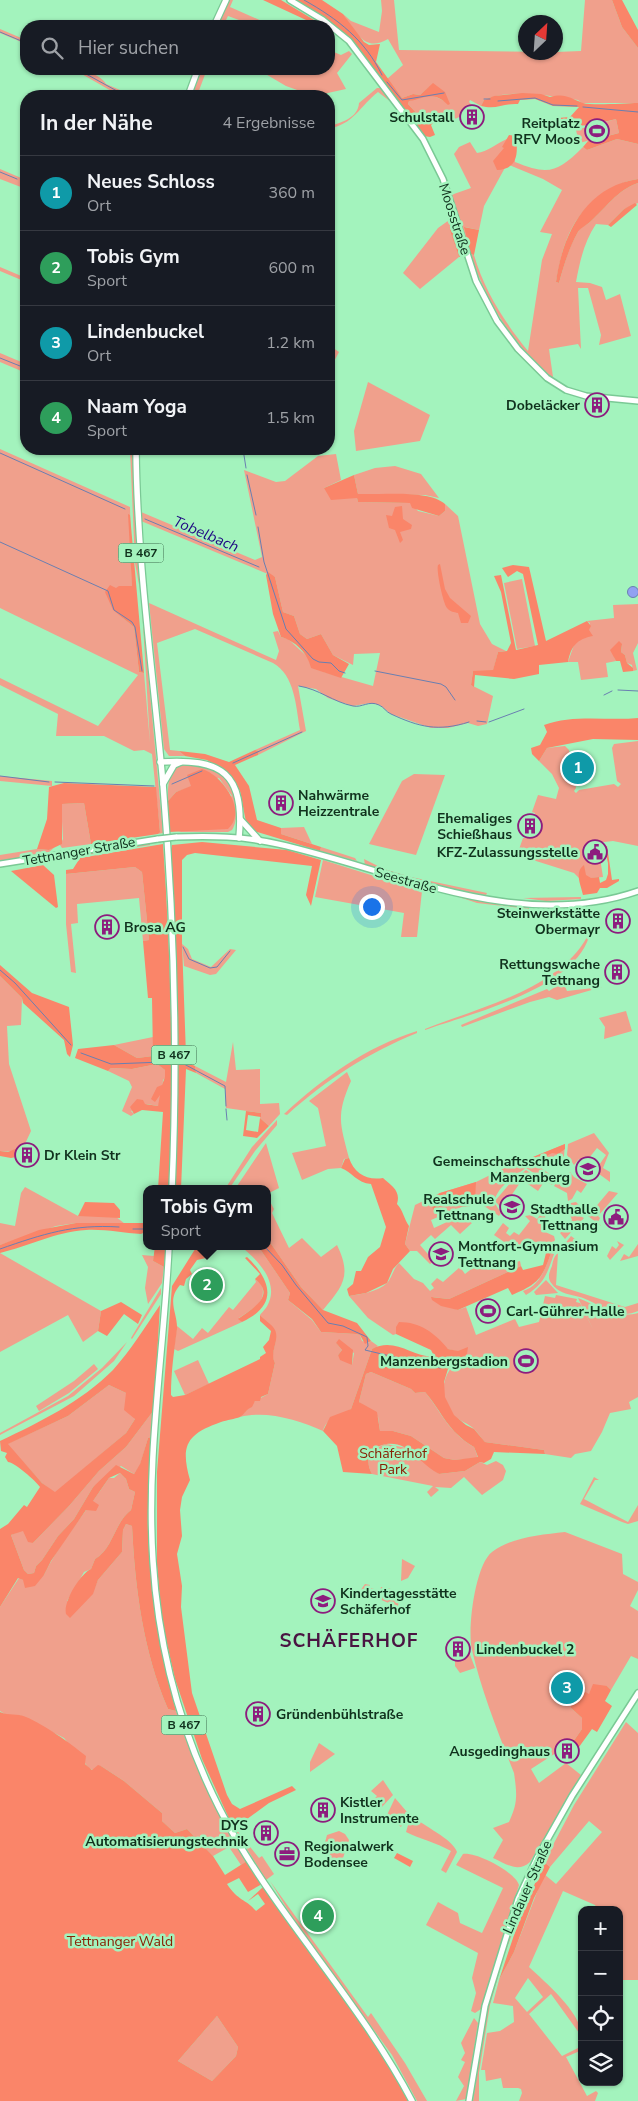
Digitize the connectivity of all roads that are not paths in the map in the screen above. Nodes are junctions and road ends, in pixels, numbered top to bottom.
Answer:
1 (226, 0) edge
2 (290, 0) edge
3 (217, 20) edge
4 (323, 20) edge
5 (335, 30) edge
6 (196, 75) edge
7 (190, 90) edge
8 (638, 401) edge
9 (136, 455) edge
10 (183, 761) junction
11 (160, 762) junction
12 (162, 784) junction
13 (240, 819) junction
14 (176, 837) joint
15 (239, 838) junction
16 (260, 841) junction
17 (0, 864) edge
18 (638, 891) edge
19 (172, 1185) edge
20 (169, 1250) edge
21 (638, 1693) edge
22 (412, 2101) edge
23 (469, 2101) edge

1 - 3 main road
2 - 4 main road, Moosstraße
5 - 8 main road, Moosstraße
6 - 7 main road
9 - 11 main road, B 467
10 - 11 main road
10 - 12 main road
10 - 13 main road
11 - 12 main road, B 467
12 - 19 main road, B 467
13 - 15 main road
13 - 16 main road
14 - 15 main road, Seestraße
14 - 17 main road, Tettnanger Straße, bridge
15 - 16 main road, Seestraße
16 - 18 main road, Seestraße
20 - 22 main road, B 467
21 - 23 main road, Lindauer Straße

